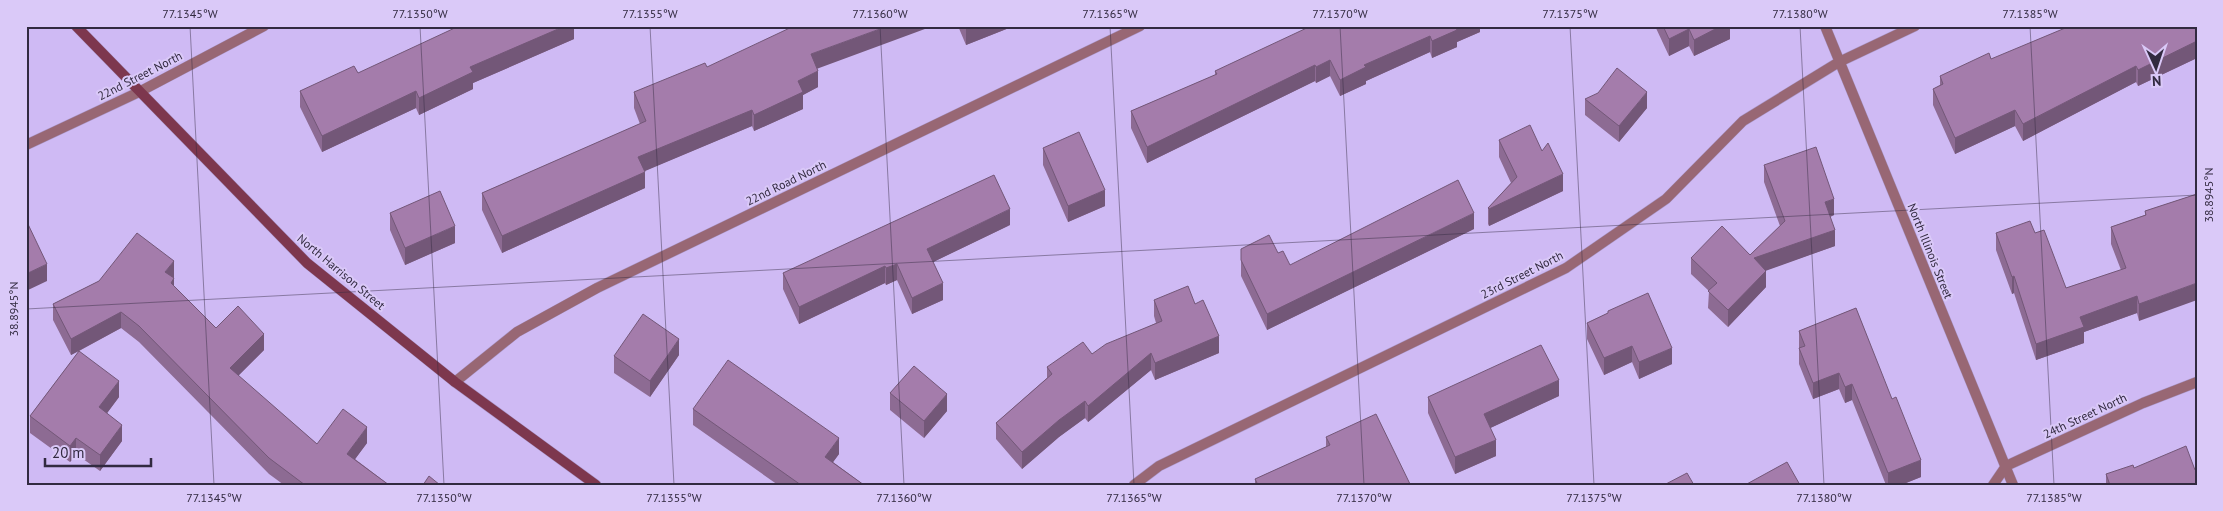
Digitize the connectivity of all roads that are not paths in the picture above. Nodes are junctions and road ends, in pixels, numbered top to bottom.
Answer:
1 (76, 26) edge
2 (264, 26) edge
3 (1140, 26) edge
4 (1825, 26) edge
5 (1915, 26) edge
6 (1839, 62) junction
7 (139, 92) junction
8 (26, 144) edge
9 (455, 382) junction
10 (2197, 382) edge
11 (2006, 466) junction
12 (596, 485) edge
13 (1134, 485) edge
14 (1993, 485) edge
15 (2013, 485) edge

1 - 7 street, North Harrison Street
2 - 7 street, 22nd Street North
3 - 9 street, 22nd Road North
4 - 6 street, North Illinois Street
5 - 6 street, 23rd Street North
6 - 11 street, North Illinois Street
6 - 13 street, 23rd Street North
7 - 8 street, 22nd Street North
7 - 9 street, North Harrison Street
9 - 12 street, North Harrison Street
10 - 11 street, 24th Street North
11 - 14 street
11 - 15 street, North Illinois Street

